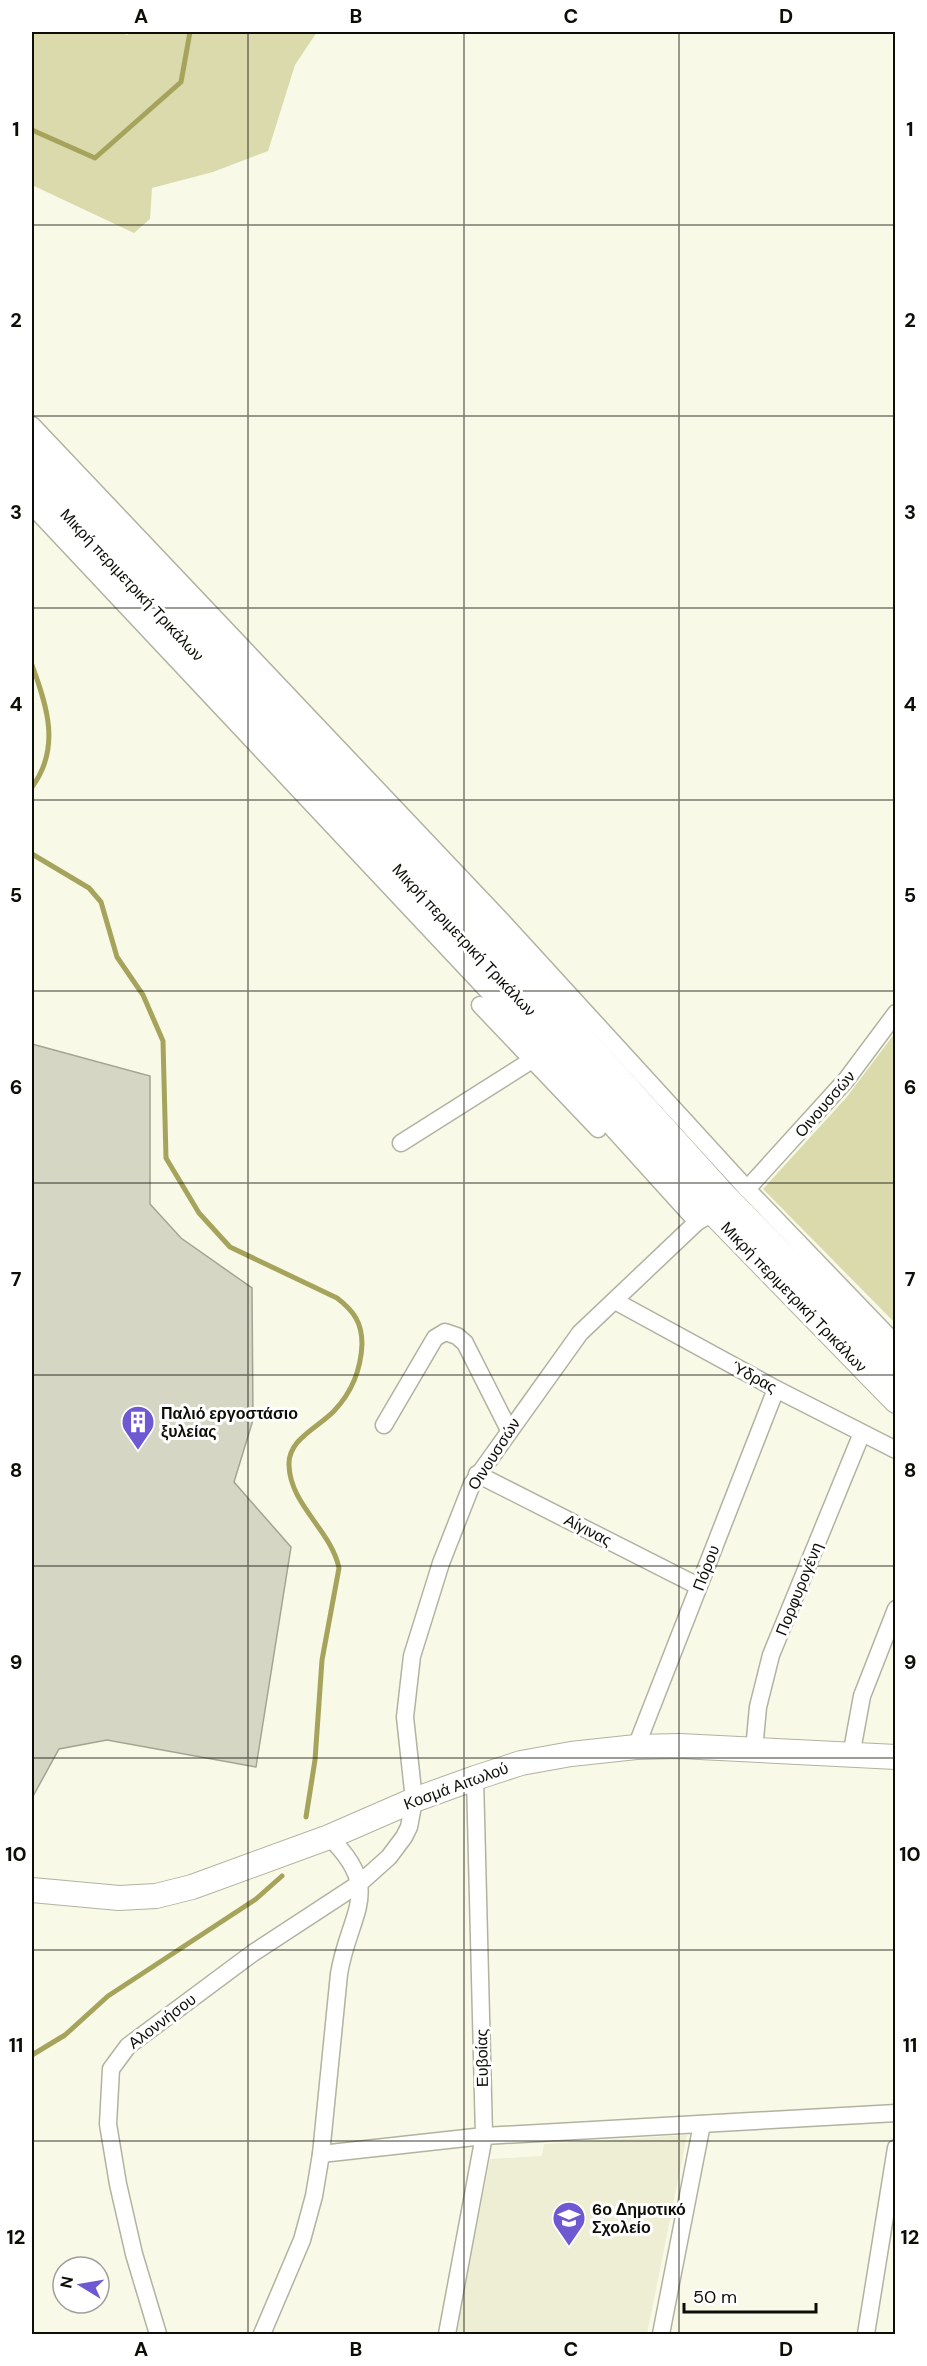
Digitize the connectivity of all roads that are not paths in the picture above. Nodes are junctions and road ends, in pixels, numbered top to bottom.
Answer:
1 (32, 424) edge
2 (32, 450) edge
3 (32, 480) edge
4 (32, 506) edge
5 (480, 1005) dead end
6 (896, 1012) edge
7 (532, 1060) junction
8 (401, 1143) dead end
9 (747, 1189) junction
10 (700, 1221) junction
11 (615, 1301) junction
12 (896, 1344) edge
13 (896, 1370) edge
14 (776, 1389) junction
15 (896, 1401) edge
16 (384, 1425) dead end
17 (509, 1430) junction
18 (862, 1433) junction
19 (896, 1450) edge
20 (477, 1474) junction
21 (698, 1586) junction
22 (896, 1609) edge
23 (636, 1747) junction
24 (754, 1750) junction
25 (850, 1756) junction
26 (896, 1757) edge
27 (475, 1778) junction
28 (414, 1800) junction
29 (329, 1837) junction
30 (360, 1883) junction
31 (32, 1890) edge
32 (896, 2113) edge
33 (702, 2124) junction
34 (484, 2136) junction
35 (896, 2148) edge
36 (321, 2154) junction
37 (891, 2194) edge
38 (158, 2334) edge
39 (262, 2334) edge
40 (447, 2334) edge
41 (661, 2334) edge
42 (867, 2334) edge

1 - 9 street
2 - 13 main road, Μικρή περιμετρική Τρικάλων
3 - 10 main road, Μικρή περιμετρική Τρικάλων
4 - 10 street
5 - 7 street
6 - 9 street, Οινουσσών
7 - 8 street
7 - 10 street
9 - 12 street
10 - 11 street, Οινουσσών
10 - 15 main road, Μικρή περιμετρική Τρικάλων
11 - 14 street, Ύδρας
11 - 17 street, Οινουσσών
14 - 18 street, Ύδρας
14 - 21 street, Πόρου
16 - 17 street
17 - 20 street, Οινουσσών
18 - 19 street, Ύδρας
18 - 24 street, Πορφυρογένη
20 - 21 street, Αίγινας
20 - 28 street, Οινουσσών
21 - 23 street, Πόρου
22 - 25 street
23 - 24 main road, Κοσμά Αιτωλού
23 - 27 main road, Κοσμά Αιτωλού
24 - 25 main road, Κοσμά Αιτωλού
25 - 26 main road, Κοσμά Αιτωλού
27 - 28 main road, Κοσμά Αιτωλού
27 - 34 street, Ευβοίας
28 - 29 main road, Κοσμά Αιτωλού
28 - 30 street, Αλοννήσου
29 - 30 street
29 - 31 main road, Κοσμά Αιτωλού
30 - 36 street
30 - 38 street, Αλοννήσου
32 - 33 street
33 - 34 street
33 - 41 street
34 - 36 street
34 - 40 street, Ευβοίας
35 - 37 street
36 - 39 street
37 - 42 street

